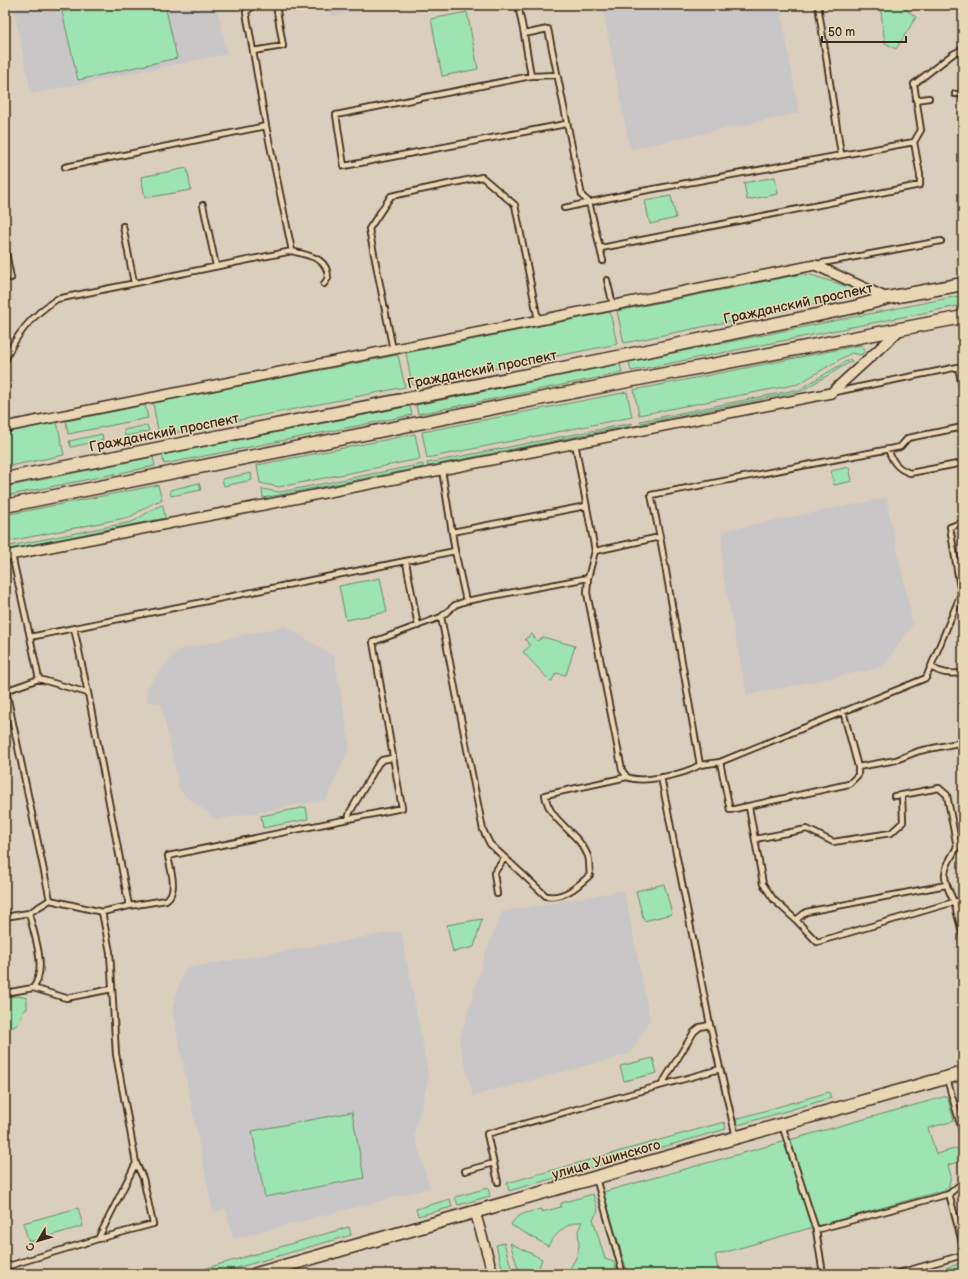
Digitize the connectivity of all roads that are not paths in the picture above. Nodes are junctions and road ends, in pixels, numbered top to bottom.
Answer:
1 (254, 5) edge
2 (276, 5) edge
3 (518, 5) edge
4 (818, 5) edge
5 (524, 34) junction
6 (963, 49) edge
7 (253, 51) junction
8 (557, 75) junction
9 (531, 76) junction
10 (955, 94) dead end
11 (963, 94) edge
12 (929, 98) dead end
13 (916, 100) junction
14 (566, 124) junction
15 (266, 126) junction
16 (914, 142) junction
17 (841, 154) junction
18 (65, 167) dead end
19 (589, 202) junction
20 (204, 205) dead end
21 (564, 208) dead end
22 (123, 226) dead end
23 (941, 241) dead end
24 (5, 248) edge
25 (601, 248) junction
26 (292, 251) junction
27 (6, 257) edge
28 (603, 261) dead end
29 (815, 265) junction
30 (216, 266) junction
31 (11, 278) dead end
32 (607, 280) dead end
33 (134, 283) junction
34 (324, 284) dead end
35 (963, 284) edge
36 (887, 298) junction
37 (613, 306) junction
38 (963, 317) edge
39 (538, 320) junction
40 (902, 328) junction
41 (393, 350) junction
42 (5, 361) edge
43 (963, 392) edge
44 (831, 393) junction
45 (5, 415) edge
46 (6, 426) edge
47 (963, 427) edge
48 (575, 444) junction
49 (888, 449) junction
50 (963, 463) edge
51 (442, 470) junction
52 (5, 479) edge
53 (5, 506) edge
54 (586, 506) junction
55 (963, 522) edge
56 (452, 532) junction
57 (660, 537) junction
58 (455, 551) junction
59 (595, 551) junction
60 (8, 555) edge
61 (406, 562) junction
62 (588, 578) junction
63 (961, 594) junction
64 (466, 601) junction
65 (963, 605) edge
66 (441, 617) junction
67 (418, 626) junction
68 (74, 628) junction
69 (30, 637) junction
70 (931, 667) junction
71 (963, 673) edge
72 (40, 679) junction
73 (5, 690) edge
74 (88, 693) junction
75 (843, 712) junction
76 (963, 744) edge
77 (392, 758) junction
78 (720, 762) junction
79 (700, 765) junction
80 (858, 767) junction
81 (661, 776) junction
82 (627, 777) junction
83 (902, 795) junction
84 (894, 796) dead end
85 (749, 807) junction
86 (348, 819) junction
87 (755, 839) junction
88 (504, 859) junction
89 (946, 885) junction
90 (497, 894) dead end
91 (50, 900) junction
92 (963, 900) edge
93 (954, 902) junction
94 (129, 906) junction
95 (29, 912) junction
96 (102, 912) junction
97 (5, 917) edge
98 (796, 920) junction
99 (963, 936) edge
100 (32, 988) junction
101 (112, 989) junction
102 (5, 993) edge
103 (710, 1025) junction
104 (720, 1069) junction
105 (963, 1073) edge
106 (946, 1078) junction
107 (662, 1084) junction
108 (782, 1125) junction
109 (963, 1134) edge
110 (736, 1138) junction
111 (136, 1163) junction
112 (494, 1163) junction
113 (465, 1171) dead end
114 (596, 1178) junction
115 (498, 1182) dead end
116 (963, 1182) edge
117 (949, 1194) junction
118 (475, 1212) junction
119 (816, 1230) junction
120 (98, 1239) junction
121 (963, 1246) edge
122 (963, 1255) edge
123 (5, 1267) edge
124 (256, 1274) edge
125 (493, 1274) edge
126 (623, 1274) edge
127 (823, 1274) edge
128 (895, 1274) edge

1 - 7 lane
2 - 7 lane
3 - 5 lane
4 - 17 lane
5 - 8 lane
5 - 9 lane
6 - 13 lane
7 - 15 lane
8 - 9 lane
8 - 14 lane
9 - 14 lane
10 - 11 lane
12 - 13 lane
13 - 16 lane
14 - 19 lane
15 - 18 lane
15 - 26 lane
16 - 17 lane
16 - 25 lane
17 - 19 lane
19 - 21 lane
19 - 25 lane
20 - 30 lane
22 - 33 lane
23 - 29 lane
24 - 27 lane
25 - 28 lane
26 - 30 lane
26 - 34 lane
27 - 31 lane
29 - 36 street
29 - 37 street
30 - 33 lane
32 - 37 lane
33 - 42 lane
35 - 36 main road, Гражданский проспект
36 - 52 main road, Гражданский проспект
37 - 39 street
38 - 40 main road
39 - 41 street
39 - 41 lane
40 - 44 street
40 - 53 main road
41 - 46 street
43 - 44 lane
44 - 48 street
45 - 46 lane
47 - 49 lane
48 - 51 street
48 - 54 lane
49 - 50 lane
49 - 57 lane
51 - 56 lane
51 - 60 street
54 - 56 lane
54 - 59 lane
55 - 63 lane
56 - 58 lane
57 - 59 lane
57 - 79 lane
58 - 61 lane
58 - 64 lane
59 - 62 lane
60 - 69 lane
61 - 67 lane
61 - 68 lane
62 - 64 lane
62 - 82 lane
63 - 65 lane
63 - 70 lane
64 - 66 lane
66 - 67 lane
66 - 88 lane
67 - 77 lane
68 - 69 lane
68 - 74 lane
69 - 72 lane
70 - 71 lane
70 - 75 lane
72 - 73 lane
72 - 74 lane
73 - 91 lane
74 - 94 lane
75 - 78 lane
75 - 80 lane
76 - 80 lane
77 - 86 lane
77 - 86 lane
78 - 79 lane
78 - 85 lane
79 - 81 lane
80 - 85 lane
81 - 82 lane
81 - 103 lane
82 - 88 lane
83 - 84 lane
83 - 87 lane
83 - 89 lane
85 - 87 lane
86 - 94 lane
87 - 98 lane
88 - 90 lane
89 - 93 lane
89 - 98 lane
91 - 95 lane
91 - 96 lane
92 - 93 lane
93 - 98 lane
93 - 99 lane
94 - 96 lane
95 - 97 lane
95 - 100 lane
96 - 101 lane
100 - 101 lane
100 - 102 lane
101 - 111 lane
103 - 104 lane
103 - 107 lane
104 - 107 lane
104 - 110 lane
105 - 106 main road, улица Ушинского
106 - 108 main road, улица Ушинского
106 - 109 lane
107 - 112 lane
108 - 110 main road, улица Ушинского
108 - 119 lane
110 - 114 main road, улица Ушинского
111 - 120 lane
111 - 120 lane
112 - 113 lane
112 - 115 lane
114 - 118 main road, улица Ушинского
114 - 126 lane
116 - 117 lane
117 - 119 lane
117 - 121 lane
118 - 124 main road, улица Ушинского
118 - 125 street
119 - 127 lane
120 - 123 lane
122 - 128 lane

